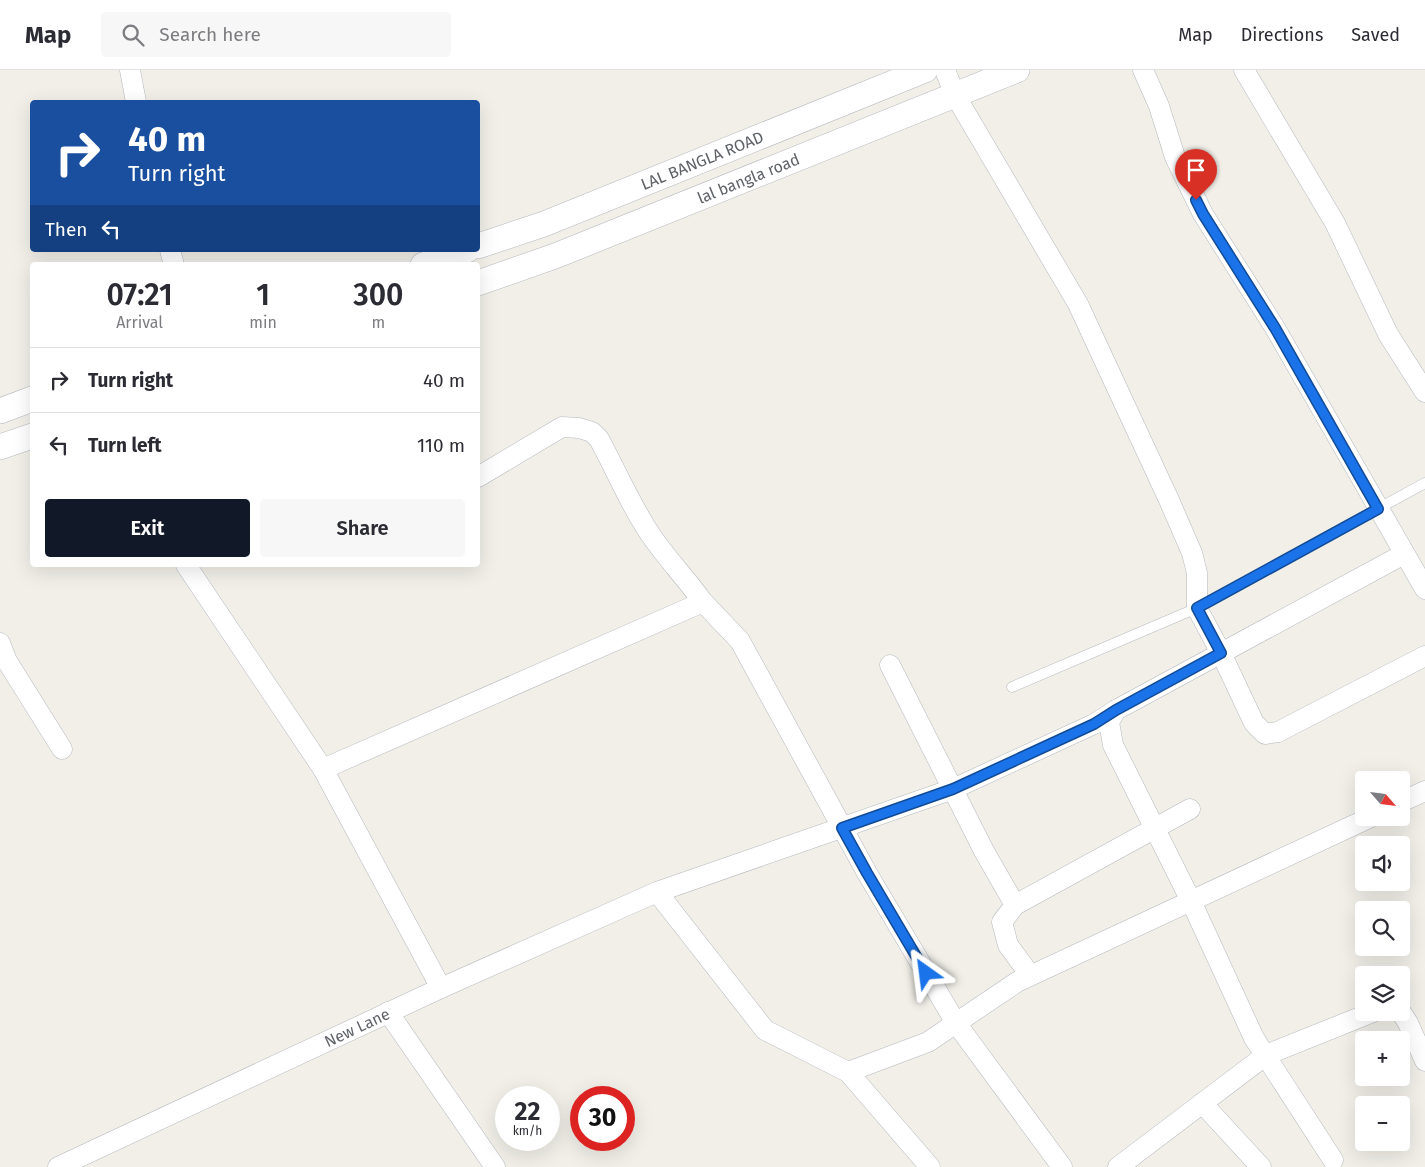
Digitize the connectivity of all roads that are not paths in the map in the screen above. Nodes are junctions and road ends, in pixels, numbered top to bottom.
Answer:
1 (130, 70) edge
2 (924, 70) edge
3 (946, 70) edge
4 (1017, 70) edge
5 (1143, 70) edge
6 (1244, 70) edge
7 (955, 95) junction
8 (136, 100) edge
9 (756, 138) junction
10 (767, 171) junction
11 (480, 245) edge
12 (480, 282) edge
13 (1425, 392) edge
14 (30, 400) edge
15 (0, 410) edge
16 (30, 437) edge
17 (0, 447) edge
18 (480, 476) edge
19 (1425, 484) edge
20 (1378, 509) junction
21 (1404, 554) junction
22 (187, 567) edge
23 (1422, 577) edge
24 (703, 602) junction
25 (1197, 608) junction
26 (0, 644) edge
27 (1221, 653) junction
28 (1425, 656) edge
29 (890, 665) dead end
30 (1012, 687) dead end
31 (1116, 710) junction
32 (62, 749) dead end
33 (323, 769) junction
34 (953, 789) junction
35 (1425, 791) edge
36 (1410, 798) edge
37 (1190, 809) dead end
38 (1355, 825) edge
39 (842, 828) junction
40 (1155, 829) junction
41 (657, 892) junction
42 (1191, 901) junction
43 (1015, 905) junction
44 (1030, 975) junction
45 (441, 988) junction
46 (388, 1012) junction
47 (1355, 1019) edge
48 (1407, 1021) edge
49 (956, 1023) junction
50 (1266, 1056) junction
51 (1425, 1061) edge
52 (848, 1072) junction
53 (1202, 1103) junction
54 (1333, 1160) dead end
55 (58, 1167) edge
56 (495, 1167) edge
57 (930, 1167) edge
58 (1062, 1167) edge
59 (1119, 1167) edge
60 (1261, 1167) edge

1 - 8 street
2 - 9 street, LAL BANGLA ROAD
3 - 7 street
4 - 7 street, lal bangla road
5 - 20 street
6 - 13 street
7 - 10 street, lal bangla road
7 - 25 street
9 - 10 street
9 - 11 street, LAL BANGLA ROAD
10 - 12 street, lal bangla road
14 - 15 street
16 - 17 street
18 - 24 street
19 - 20 lane
20 - 21 street
20 - 25 lane
21 - 23 street
21 - 27 street, New Lane
22 - 33 street
24 - 33 street
24 - 39 street
25 - 27 street
25 - 30 lane
26 - 32 street
27 - 28 street
27 - 31 street, New Lane
29 - 34 street
31 - 34 street, New Lane
31 - 40 street
33 - 45 street
34 - 39 street, New Lane
34 - 43 street
35 - 36 street
37 - 40 street
38 - 42 street
39 - 41 street, New Lane
39 - 49 street
40 - 42 street
40 - 43 street
41 - 45 street, New Lane
41 - 52 street
42 - 44 street
42 - 50 street
43 - 44 street
44 - 49 street
45 - 46 street, New Lane
46 - 55 street, New Lane
46 - 56 street
47 - 50 street
48 - 51 street
49 - 52 street
49 - 58 street
50 - 53 street
50 - 54 street
52 - 57 street
53 - 59 street
53 - 60 street

